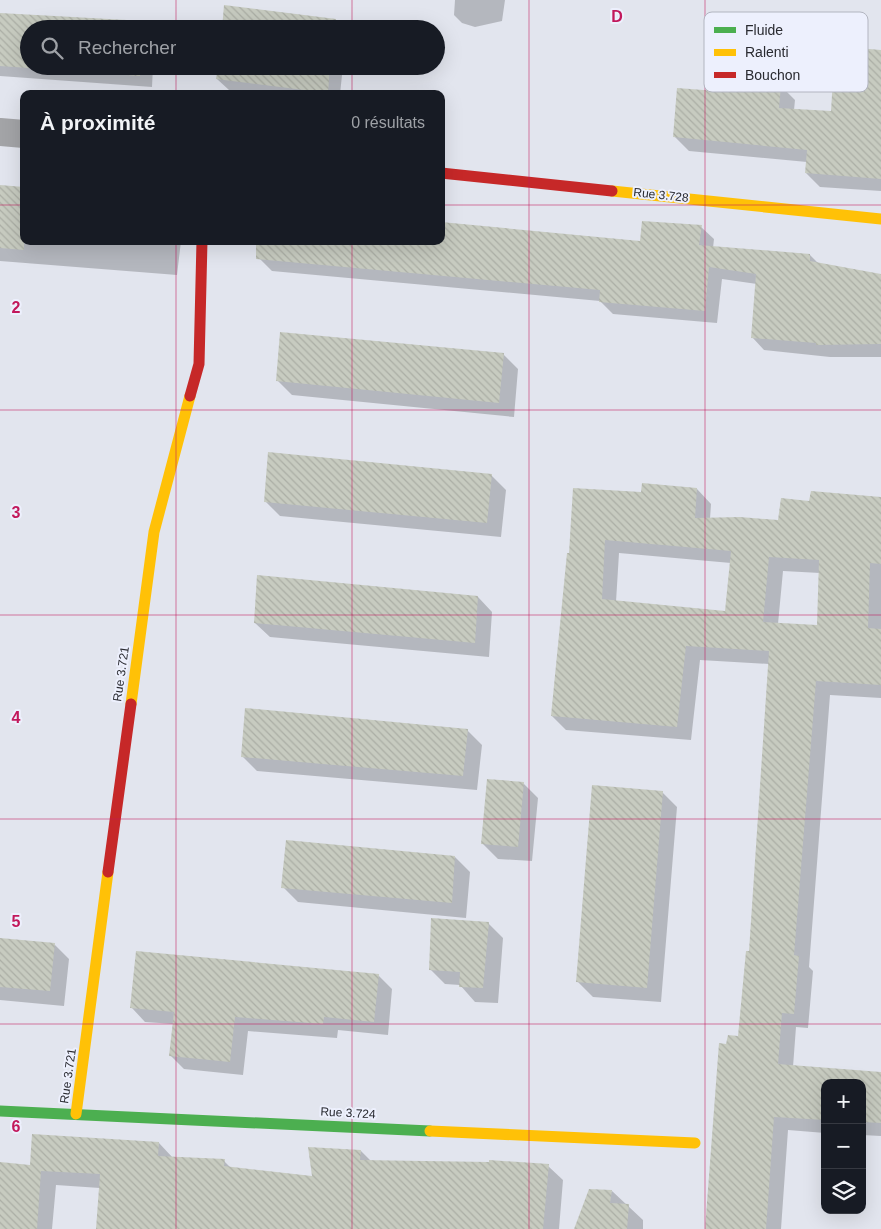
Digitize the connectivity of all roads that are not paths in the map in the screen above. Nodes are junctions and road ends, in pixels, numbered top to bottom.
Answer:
1 (0, 132) edge
2 (20, 134) edge
3 (445, 173) edge
4 (881, 219) edge
5 (202, 245) edge
6 (0, 1111) edge
7 (76, 1114) junction
8 (695, 1143) dead end

1 - 2 street
3 - 4 street, Rue 3.728
5 - 7 street, Rue 3.721
6 - 7 street, Rue 3.724
7 - 8 street, Rue 3.724

